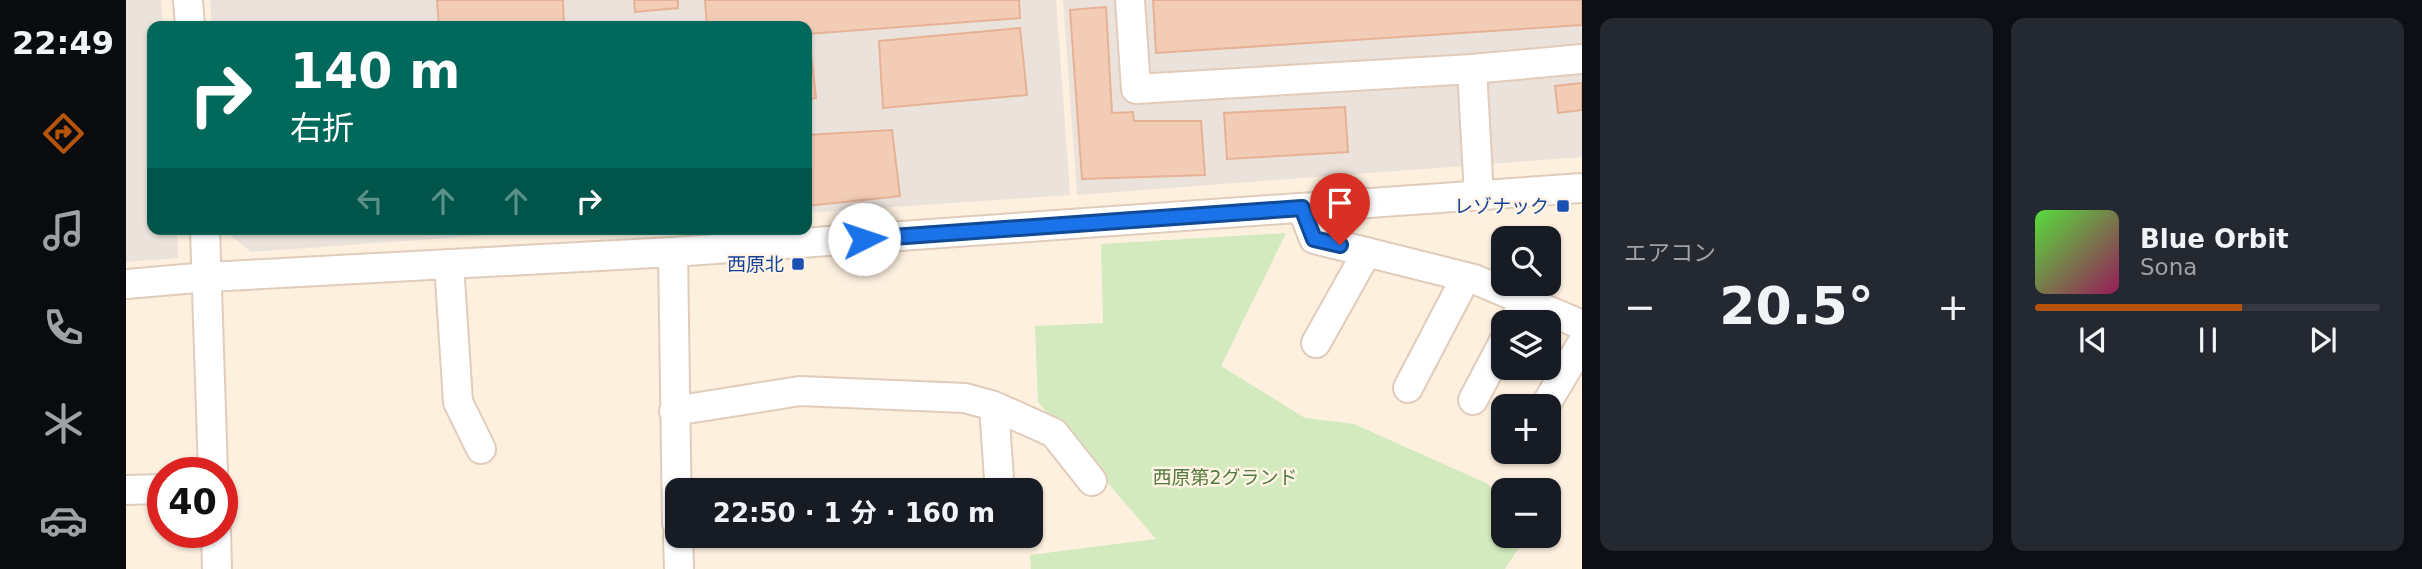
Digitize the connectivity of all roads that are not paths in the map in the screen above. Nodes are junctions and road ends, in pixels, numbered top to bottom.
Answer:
1 (188, 0) edge
2 (1130, 0) edge
3 (190, 21) edge
4 (1582, 59) edge
5 (1472, 69) junction
6 (1582, 188) edge
7 (1479, 196) junction
8 (1302, 208) junction
9 (205, 235) edge
10 (673, 252) junction
11 (1367, 252) junction
12 (449, 264) junction
13 (208, 277) junction
14 (1466, 277) junction
15 (126, 284) edge
16 (1518, 310) edge
17 (1561, 320) edge
18 (1582, 325) edge
19 (1317, 343) dead end
20 (1582, 343) edge
21 (1491, 366) edge
22 (1408, 388) dead end
23 (1552, 394) edge
24 (1473, 400) dead end
25 (994, 406) junction
26 (674, 411) junction
27 (481, 449) dead end
28 (214, 457) edge
29 (676, 478) edge
30 (999, 478) edge
31 (1092, 481) dead end
32 (147, 489) edge
33 (126, 490) edge
34 (216, 548) edge
35 (678, 548) edge
36 (217, 569) edge
37 (679, 569) edge

1 - 3 street
2 - 5 street
4 - 5 street
5 - 7 street
6 - 7 street
7 - 8 street
8 - 10 street
8 - 11 street
9 - 13 street
10 - 12 street
10 - 26 street
11 - 14 street
11 - 19 street
12 - 13 street
12 - 27 street
13 - 15 street
13 - 28 street
14 - 16 street
14 - 22 street
17 - 18 street
20 - 23 street
21 - 24 street
25 - 26 street
25 - 30 street
25 - 31 street
26 - 29 street
32 - 33 street
34 - 36 street
35 - 37 street

